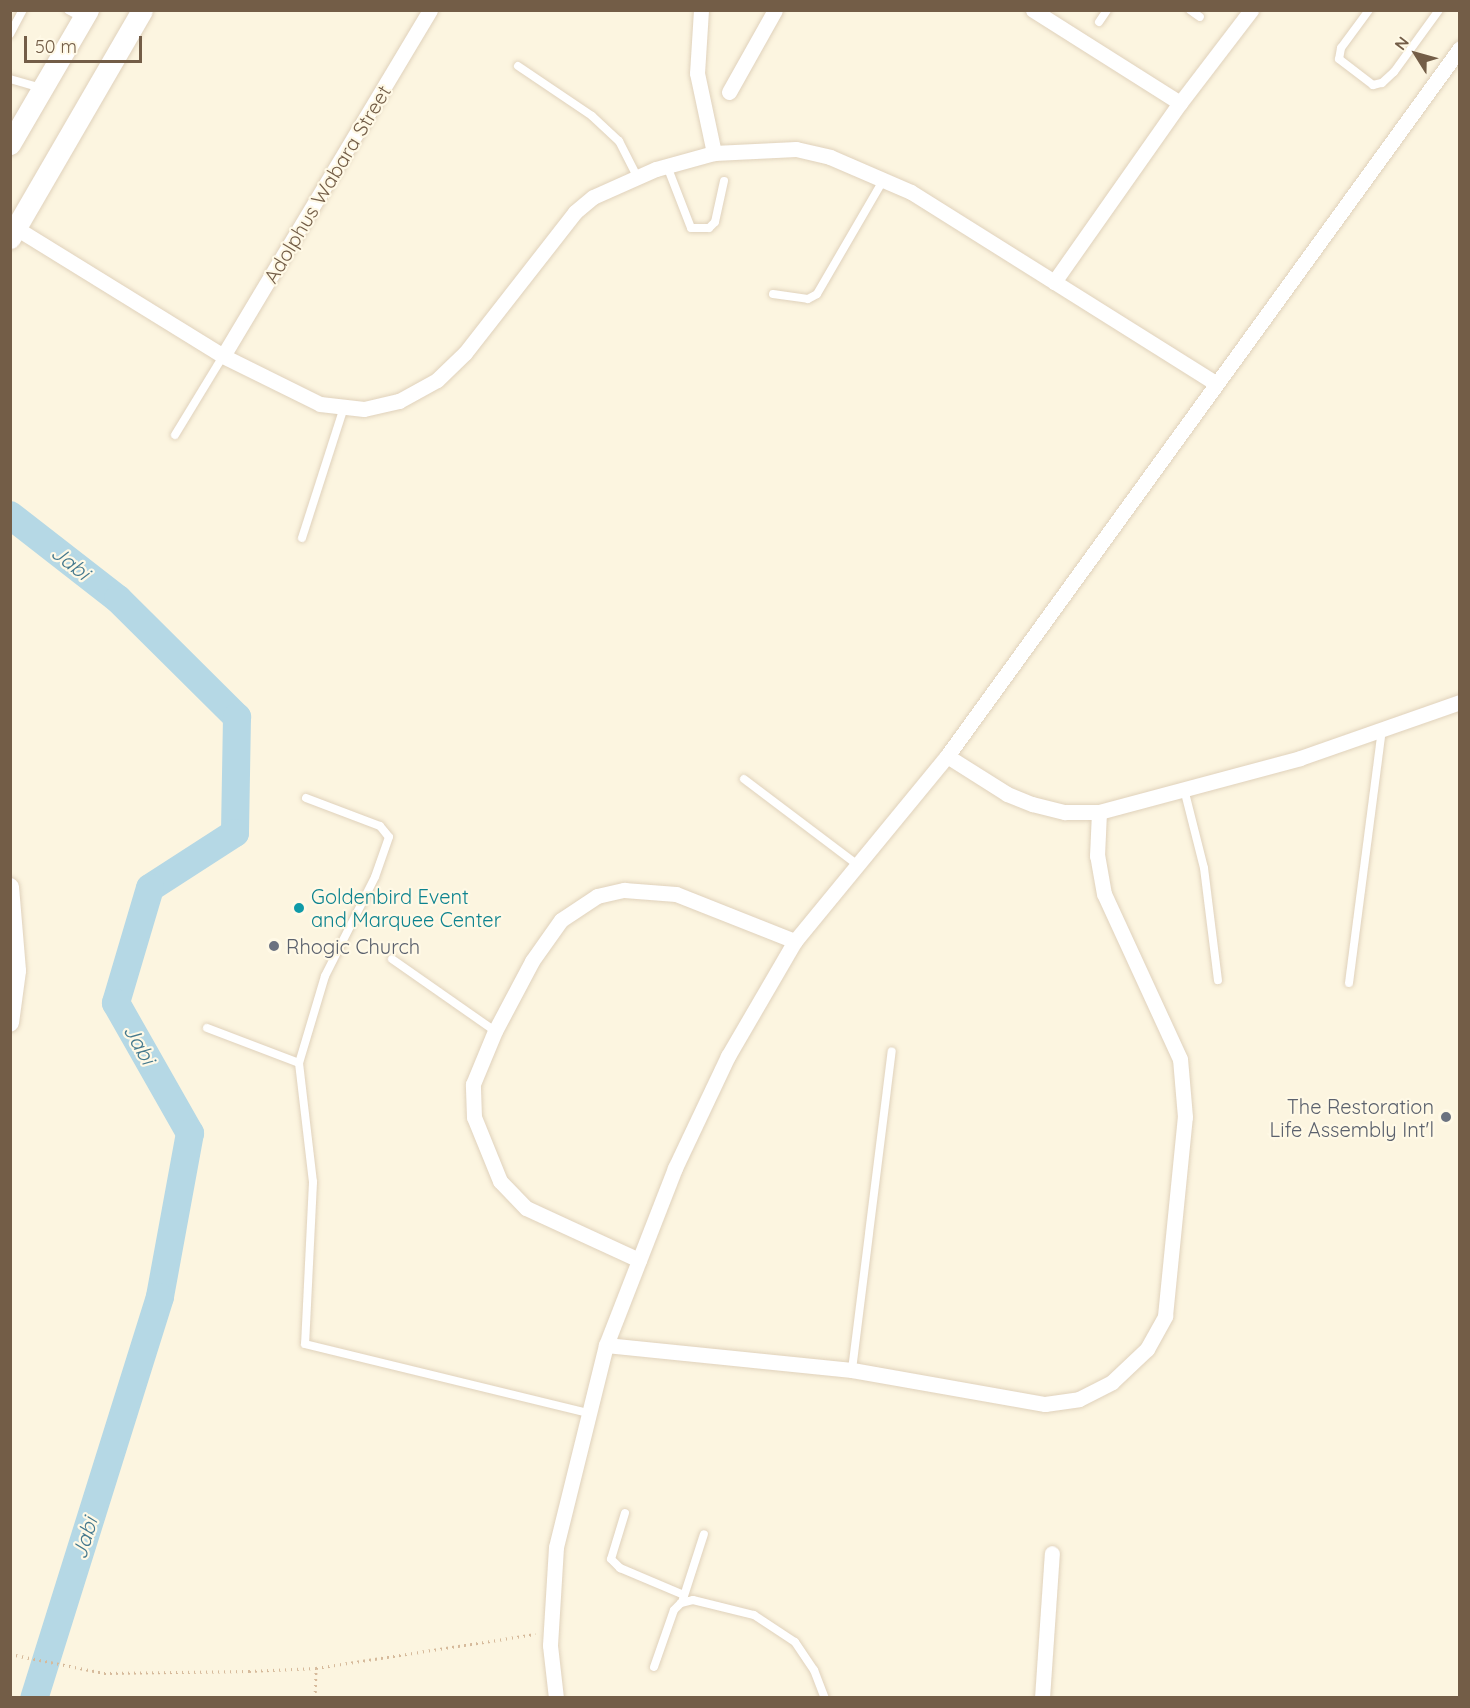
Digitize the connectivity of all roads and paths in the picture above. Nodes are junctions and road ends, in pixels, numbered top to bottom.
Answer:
1 (23, 10) edge
2 (142, 10) edge
3 (430, 10) edge
4 (701, 10) edge
5 (775, 10) edge
6 (1107, 10) edge
7 (1190, 10) edge
8 (1251, 10) edge
9 (1369, 10) edge
10 (1439, 10) edge
11 (1036, 11) edge
12 (80, 13) edge
13 (1200, 17) dead end
14 (1099, 22) dead end
15 (10, 34) edge
16 (1460, 48) edge
17 (518, 66) dead end
18 (10, 79) edge
19 (43, 88) junction
20 (729, 92) dead end
21 (1180, 103) junction
22 (10, 144) edge
23 (714, 153) junction
24 (667, 166) junction
25 (637, 176) junction
26 (884, 179) junction
27 (724, 181) dead end
28 (13, 233) edge
29 (1054, 282) junction
30 (772, 294) dead end
31 (223, 356) junction
32 (1215, 383) junction
33 (344, 407) junction
34 (175, 435) dead end
35 (302, 538) dead end
36 (1460, 702) edge
37 (1382, 729) junction
38 (947, 756) junction
39 (744, 779) dead end
40 (1184, 789) junction
41 (306, 798) dead end
42 (1099, 812) junction
43 (859, 866) junction
44 (10, 886) edge
45 (795, 941) junction
46 (392, 959) dead end
47 (1218, 980) dead end
48 (1349, 983) dead end
49 (10, 1023) edge
50 (207, 1028) dead end
51 (495, 1031) junction
52 (892, 1051) dead end
53 (299, 1063) junction
54 (639, 1260) junction
55 (606, 1345) junction
56 (852, 1370) junction
57 (589, 1413) junction
58 (625, 1513) dead end
59 (704, 1534) dead end
60 (1052, 1553) dead end
61 (683, 1599) junction
62 (551, 1631) junction
63 (10, 1654) edge
64 (654, 1667) dead end
65 (316, 1668) junction
66 (315, 1698) edge
67 (556, 1698) edge
68 (825, 1698) edge
69 (1042, 1698) edge

1 - 15 lane
2 - 28 main road
3 - 31 street, Adolphus Wabara Street
4 - 23 street
5 - 20 street
6 - 14 lane
7 - 13 lane
8 - 21 street
9 - 10 lane
11 - 21 street
12 - 19 main road
16 - 32 street
17 - 25 lane
18 - 19 lane
19 - 22 main road
21 - 29 street
23 - 24 street
23 - 26 street
24 - 25 street
24 - 27 lane
25 - 33 street
26 - 29 street
26 - 30 lane
28 - 31 street
29 - 32 street
31 - 33 street
31 - 34 lane
32 - 38 street
33 - 35 lane
36 - 37 street
37 - 40 street
37 - 48 lane
38 - 42 street
38 - 43 street
39 - 43 lane
40 - 42 street
40 - 47 lane
41 - 53 lane
42 - 56 street
43 - 45 street
44 - 49 street
45 - 51 street
45 - 54 street
46 - 51 lane
50 - 53 lane
51 - 54 street
52 - 56 lane
53 - 57 lane
54 - 55 street
55 - 56 street
55 - 57 street
57 - 62 street
58 - 61 lane
59 - 61 lane
60 - 69 street
61 - 64 lane
61 - 68 lane
62 - 65 path
62 - 67 street
63 - 65 path
65 - 66 path

